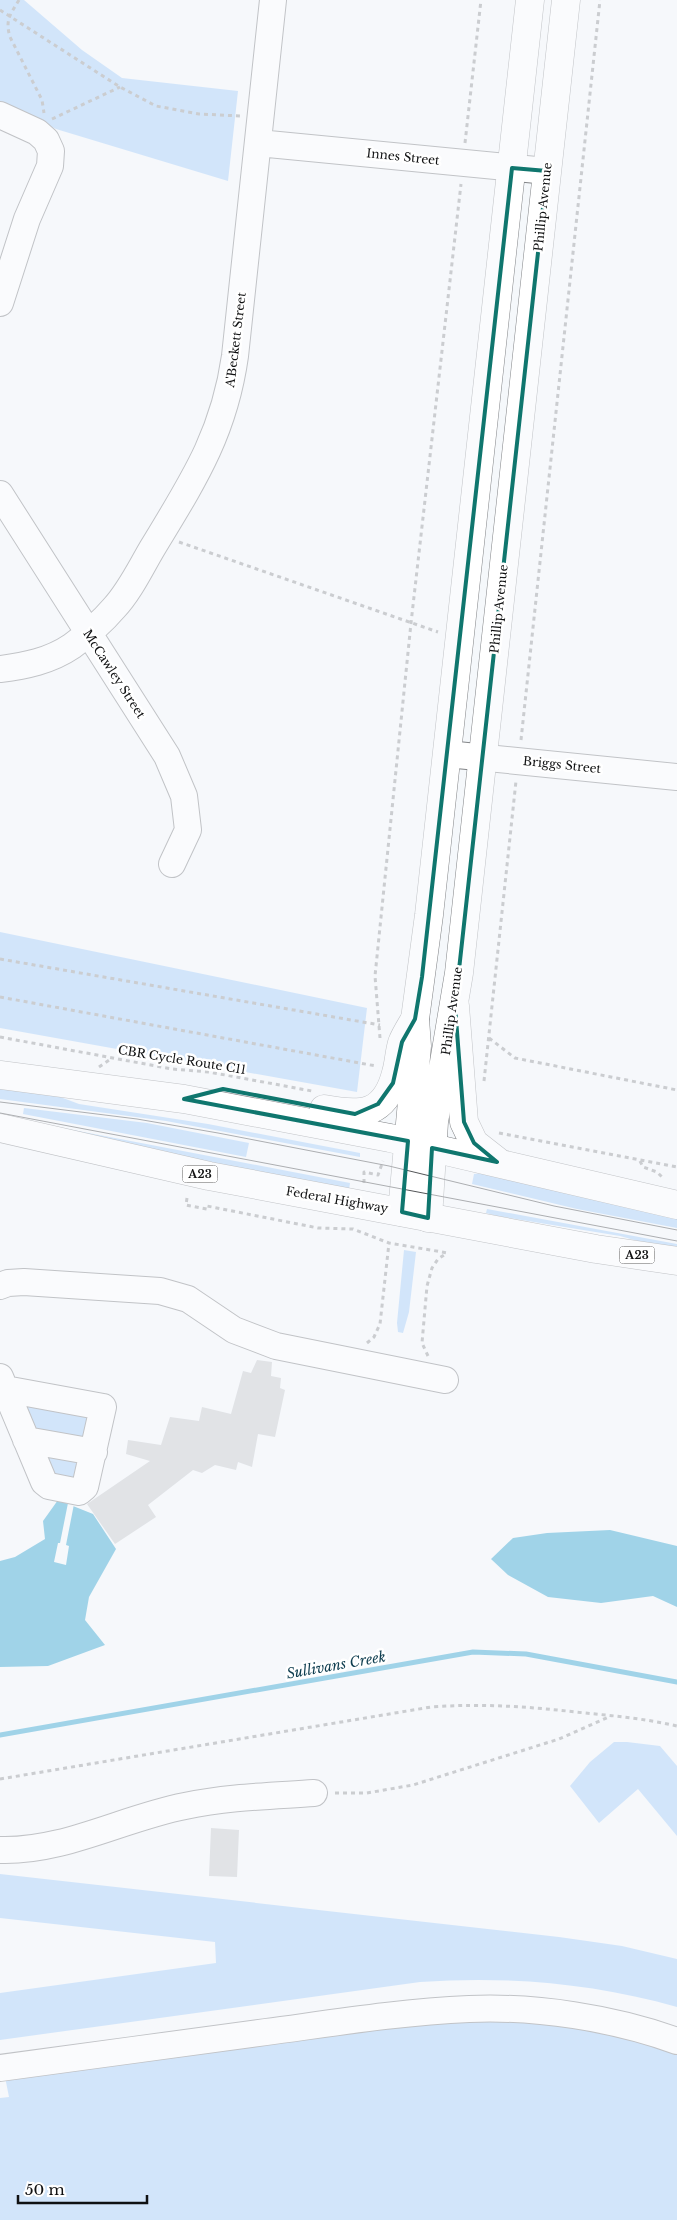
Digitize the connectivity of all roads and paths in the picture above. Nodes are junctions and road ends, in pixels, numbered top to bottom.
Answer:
1 (19, 0) edge
2 (274, 0) edge
3 (481, 0) edge
4 (530, 0) edge
5 (566, 0) edge
6 (600, 0) edge
7 (0, 10) edge
8 (9, 16) junction
9 (120, 87) junction
10 (0, 115) edge
11 (261, 117) junction
12 (40, 127) junction
13 (258, 143) junction
14 (463, 163) junction
15 (512, 168) junction
16 (547, 171) junction
17 (0, 303) edge
18 (0, 494) edge
19 (161, 534) junction
20 (411, 624) junction
21 (88, 634) junction
22 (460, 637) junction
23 (0, 669) edge
24 (447, 754) junction
25 (482, 758) junction
26 (518, 761) junction
27 (677, 777) edge
28 (172, 864) dead end
29 (0, 959) edge
30 (0, 997) edge
31 (455, 1006) junction
32 (415, 1019) junction
33 (0, 1037) edge
34 (489, 1038) junction
35 (376, 1066) dead end
36 (0, 1075) edge
37 (484, 1084) dead end
38 (677, 1090) edge
39 (320, 1092) dead end
40 (184, 1099) junction
41 (0, 1128) edge
42 (502, 1134) dead end
43 (420, 1145) junction
44 (640, 1160) junction
45 (497, 1162) junction
46 (677, 1167) edge
47 (669, 1180) dead end
48 (187, 1198) dead end
49 (677, 1206) edge
50 (402, 1212) junction
51 (428, 1218) junction
52 (389, 1243) junction
53 (677, 1261) edge
54 (0, 1286) edge
55 (362, 1347) dead end
56 (438, 1371) joint
57 (3, 1383) edge
58 (26, 1440) junction
59 (94, 1452) junction
60 (612, 1716) junction
61 (677, 1726) edge
62 (0, 1779) edge
63 (314, 1793) joint
64 (0, 1850) edge
65 (677, 2041) edge
66 (0, 2068) edge

1 - 8 path
2 - 11 street, A'Beckett Street
3 - 14 path
4 - 15 main road, Phillip Avenue
5 - 16 main road, Phillip Avenue
6 - 26 path
7 - 8 path
8 - 9 path
8 - 12 path
9 - 11 path
9 - 12 path
10 - 12 street
11 - 13 street, A'Beckett Street
12 - 17 street
13 - 14 street, Innes Street
13 - 19 street, A'Beckett Street
14 - 15 street, Innes Street
14 - 20 path
15 - 16 street, Innes Street
15 - 22 main road, Phillip Avenue
16 - 25 main road, Phillip Avenue
18 - 21 street, McCawley Street
19 - 20 path
19 - 21 street, A'Beckett Street
20 - 22 path
20 - 29 path
21 - 23 street, A'Beckett Street
21 - 28 street, McCawley Street
22 - 24 main road, Phillip Avenue
24 - 25 street, Briggs Street
24 - 32 main road, Phillip Avenue
25 - 26 street, Briggs Street
25 - 31 main road, Phillip Avenue
26 - 27 street, Briggs Street
26 - 34 path
30 - 35 path
31 - 43 main road, Phillip Avenue
31 - 45 main road
32 - 40 main road
32 - 43 main road, Phillip Avenue
33 - 39 path, CBR Cycle Route C11
34 - 37 path
34 - 38 path
36 - 40 main road
40 - 43 main road
41 - 50 main road, Federal Highway / A23
42 - 44 path
43 - 45 main road
43 - 50 main road, Phillip Avenue
43 - 51 main road, Phillip Avenue
44 - 46 path
44 - 47 path
45 - 49 main road
48 - 52 path
50 - 51 main road, Federal Highway / A23
51 - 53 main road, Federal Highway / A23
52 - 55 path
52 - 56 path
54 - 56 street
57 - 58 street
57 - 59 street
58 - 59 street
58 - 59 street
60 - 61 path
60 - 62 path
60 - 63 path
63 - 64 street
65 - 66 street

